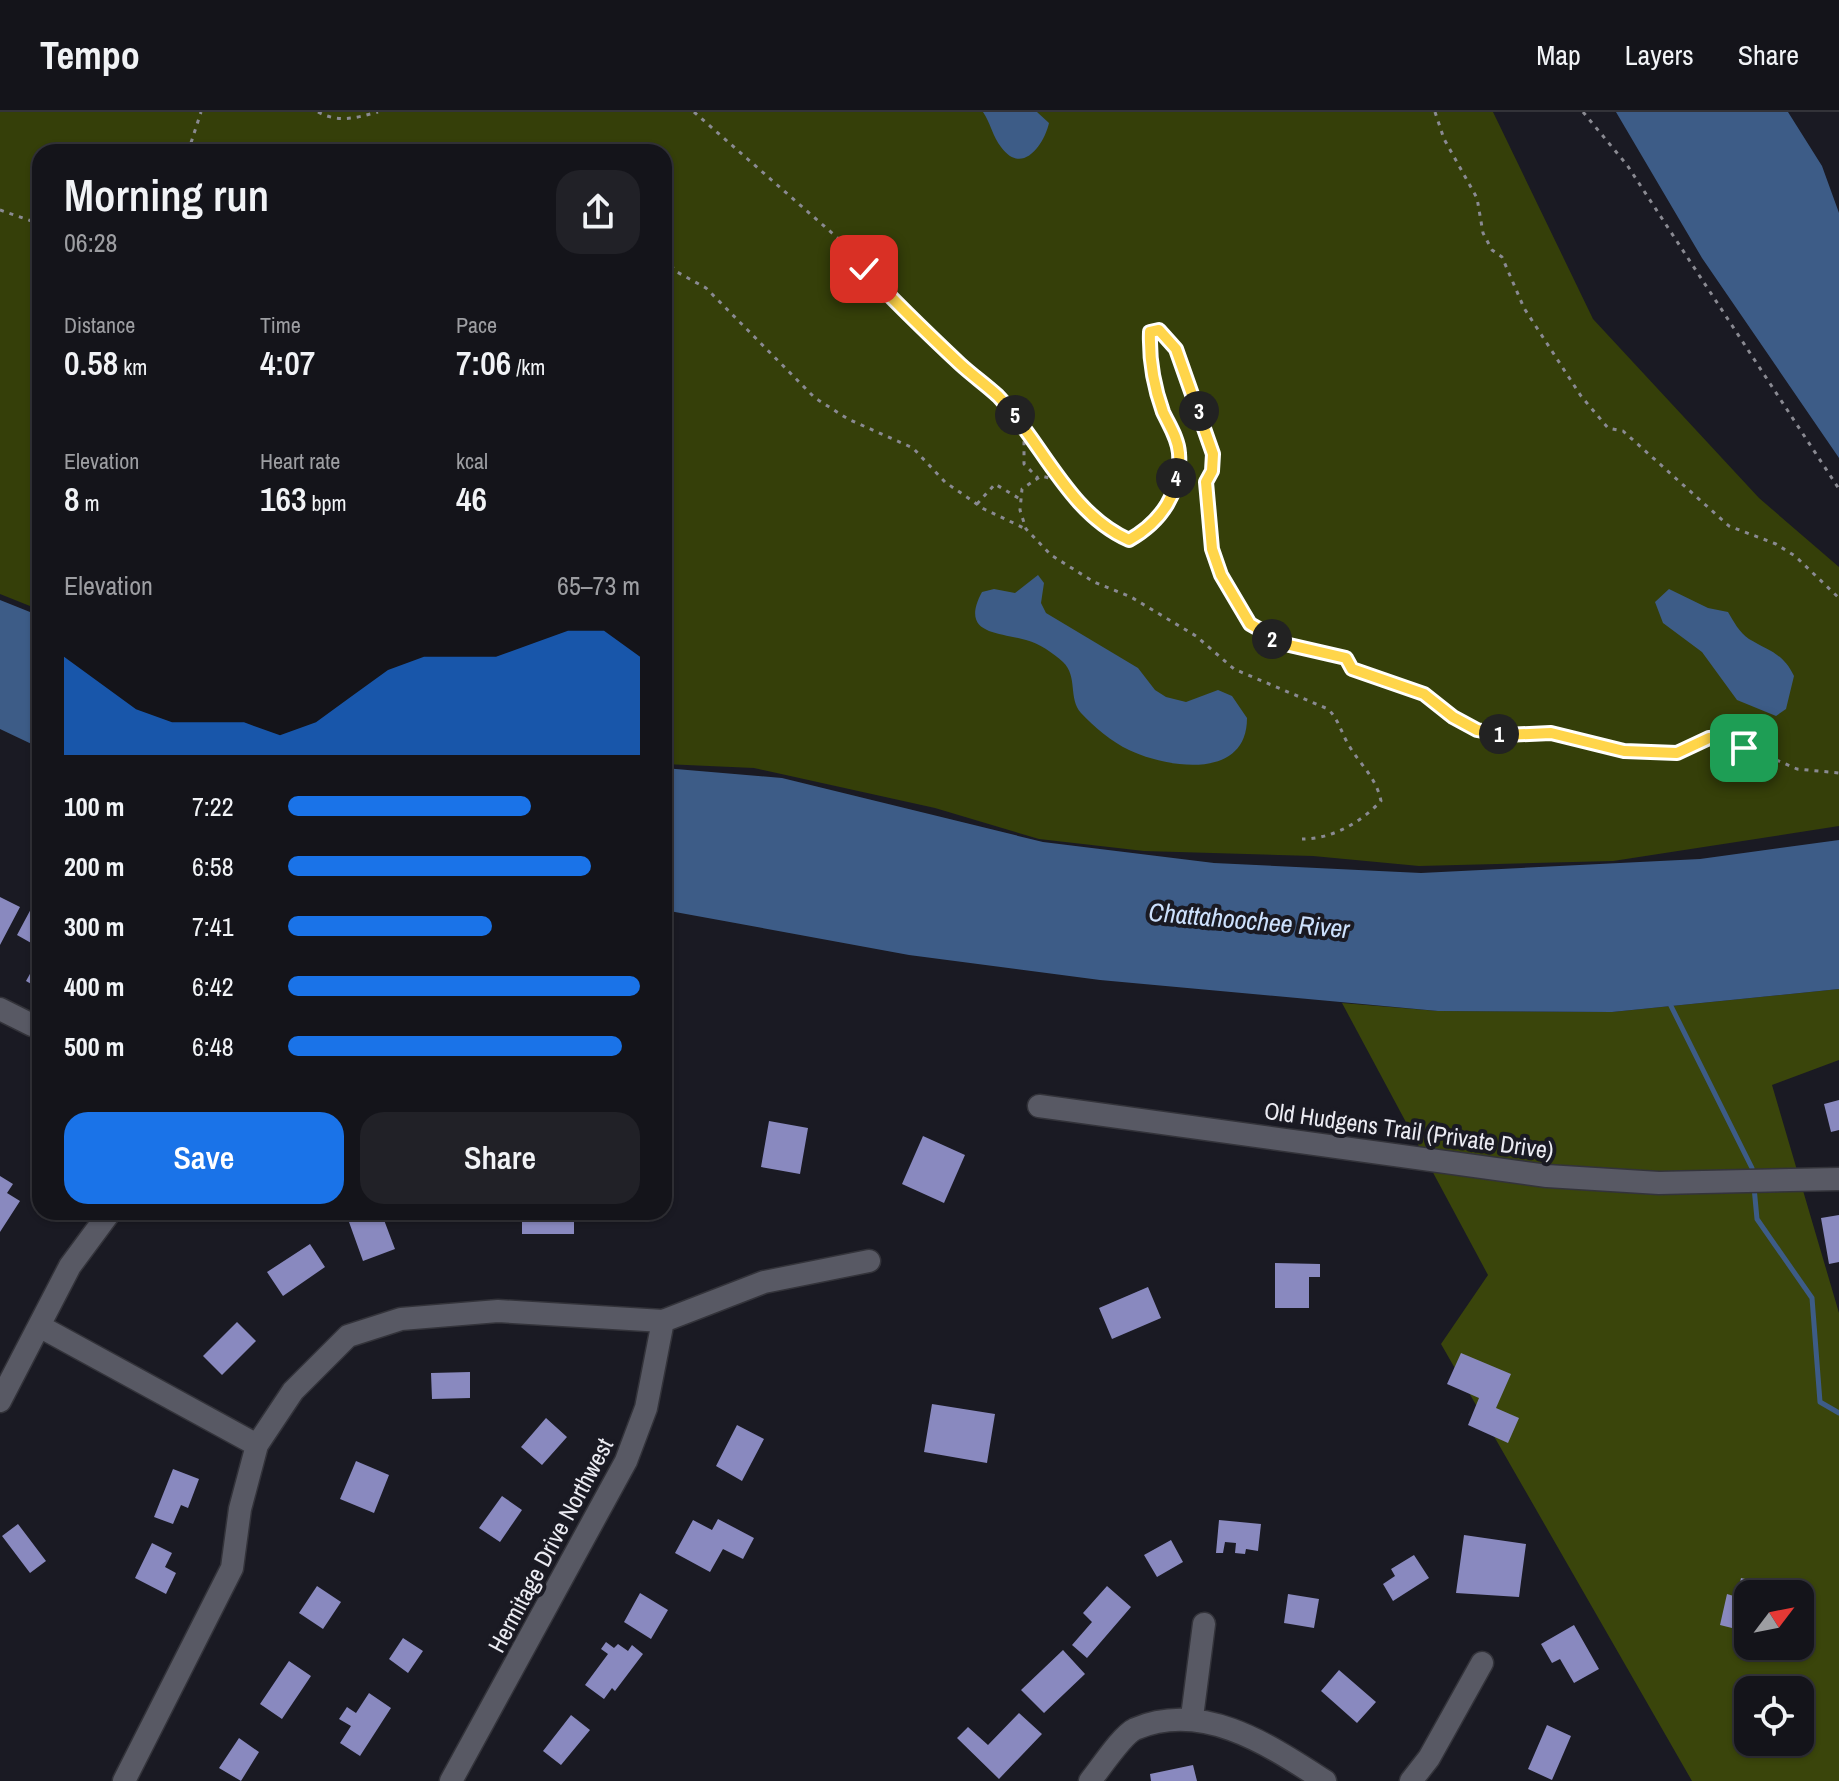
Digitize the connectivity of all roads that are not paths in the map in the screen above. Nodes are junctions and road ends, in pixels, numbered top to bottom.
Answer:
1 (0, 1009) edge
2 (32, 1025) dead end
3 (1039, 1106) dead end
4 (1839, 1179) edge
5 (104, 1220) edge
6 (869, 1261) dead end
7 (663, 1321) junction
8 (41, 1327) junction
9 (0, 1401) edge
10 (257, 1445) junction
11 (1204, 1624) dead end
12 (1482, 1663) dead end
13 (1192, 1717) junction
14 (124, 1781) edge
15 (451, 1781) edge
16 (1090, 1781) edge
17 (1325, 1781) edge
18 (1411, 1781) edge

1 - 2 street
3 - 4 street, Old Hudgens Trail (Private Drive)
5 - 8 street
6 - 7 street
7 - 10 street
7 - 15 street, Hermitage Drive Northwest
8 - 9 street
8 - 10 street
10 - 14 street
11 - 13 street
12 - 18 street
13 - 16 street
13 - 17 street

